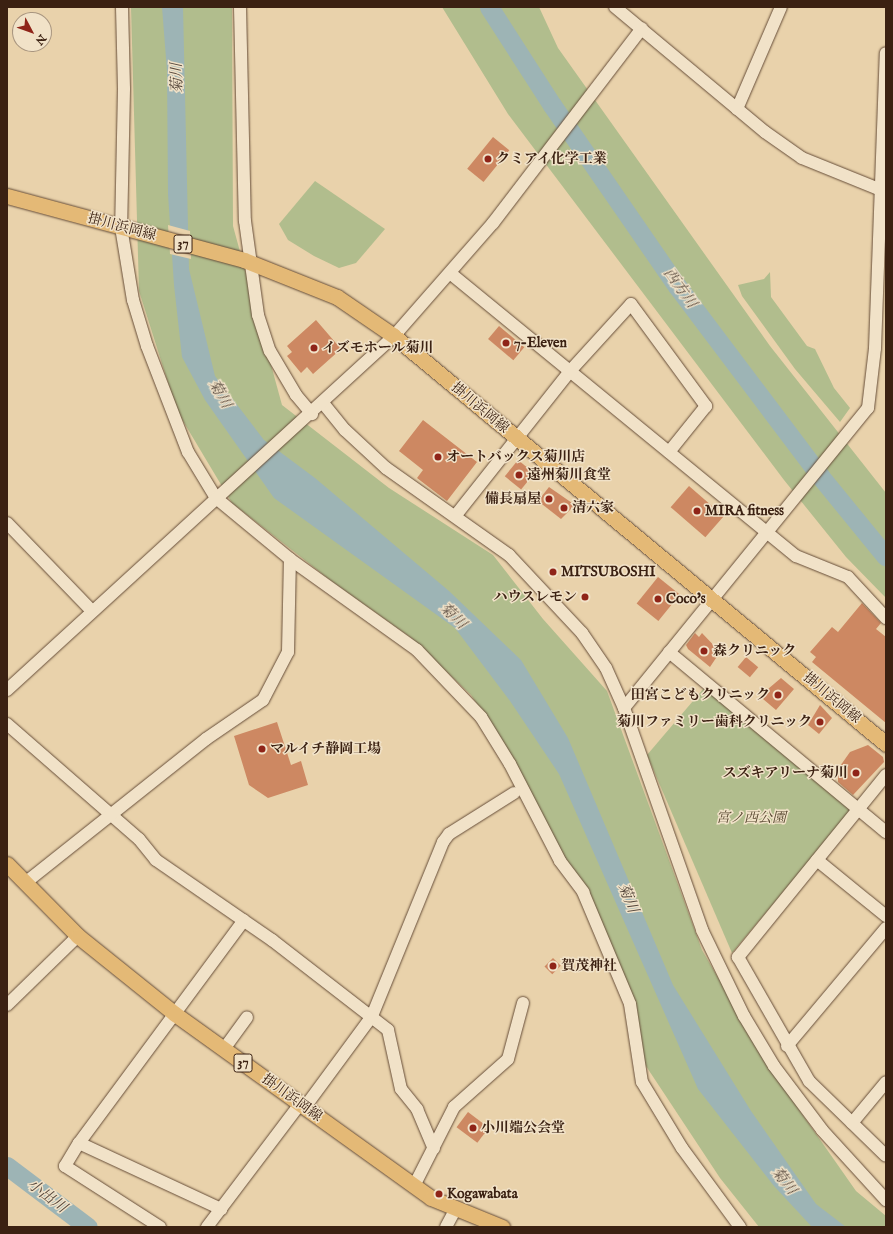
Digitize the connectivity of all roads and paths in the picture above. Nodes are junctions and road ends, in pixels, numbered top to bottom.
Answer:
1 (122, 7) edge
2 (240, 7) edge
3 (614, 7) edge
4 (781, 7) edge
5 (642, 28) junction
6 (886, 53) edge
7 (737, 109) junction
8 (884, 191) edge
9 (7, 197) edge
10 (121, 227) junction
11 (247, 261) junction
12 (450, 272) junction
13 (394, 336) junction
14 (571, 370) junction
15 (323, 403) junction
16 (309, 416) junction
17 (519, 440) junction
18 (669, 452) junction
19 (218, 497) junction
20 (456, 515) junction
21 (7, 523) edge
22 (767, 532) junction
23 (290, 558) junction
24 (713, 599) junction
25 (91, 610) junction
26 (886, 618) edge
27 (670, 652) junction
28 (7, 690) edge
29 (624, 708) junction
30 (7, 724) edge
31 (886, 744) edge
32 (886, 775) edge
33 (514, 793) dead end
34 (858, 808) junction
35 (111, 814) junction
36 (886, 832) edge
37 (817, 860) junction
38 (7, 864) edge
39 (26, 883) junction
40 (886, 916) edge
41 (244, 920) junction
42 (886, 928) edge
43 (78, 936) junction
44 (523, 1003) dead end
45 (7, 1005) edge
46 (175, 1014) junction
47 (372, 1016) junction
48 (247, 1017) dead end
49 (788, 1046) junction
50 (224, 1049) junction
51 (886, 1082) edge
52 (302, 1105) junction
53 (852, 1123) junction
54 (79, 1143) junction
55 (434, 1149) junction
56 (886, 1156) edge
57 (414, 1186) junction
58 (886, 1200) edge
59 (221, 1209) junction
60 (455, 1210) junction
61 (160, 1227) edge
62 (207, 1227) edge
63 (446, 1227) edge
64 (502, 1227) edge
65 (740, 1227) edge

1 - 10 street
2 - 11 street
3 - 5 street
4 - 7 street
5 - 7 street
5 - 12 street
6 - 8 street
7 - 8 street
8 - 22 street
9 - 10 main road, 掛川浜岡線 / 37
10 - 11 main road, 掛川浜岡線 / 37
10 - 19 street
11 - 13 main road, 掛川浜岡線 / 37
11 - 16 street
12 - 13 street
12 - 14 street
13 - 15 street
13 - 17 main road, 掛川浜岡線 / 37
14 - 17 street
14 - 18 street
14 - 18 street
15 - 16 street
15 - 20 street
16 - 19 street
17 - 20 street
17 - 24 main road, 掛川浜岡線 / 37
18 - 22 street
19 - 23 street
19 - 25 street
20 - 29 street
21 - 25 street
22 - 24 street
22 - 26 street
23 - 35 street
23 - 65 street
24 - 27 street
24 - 31 main road, 掛川浜岡線 / 37
25 - 28 street
27 - 29 street
27 - 34 street
29 - 58 street
30 - 35 street
32 - 34 street
33 - 47 street
34 - 36 street
34 - 37 street
35 - 39 street
35 - 41 street
37 - 40 street
37 - 49 street
38 - 39 main road, 掛川浜岡線 / 37
39 - 43 main road, 掛川浜岡線 / 37
41 - 46 street
41 - 47 street
42 - 49 street
43 - 45 street
43 - 46 main road, 掛川浜岡線 / 37
44 - 55 street
46 - 50 main road, 掛川浜岡線 / 37
46 - 54 street
47 - 52 street
47 - 55 street
48 - 50 street
49 - 53 street
50 - 52 main road, 掛川浜岡線 / 37
51 - 53 street
52 - 57 main road, 掛川浜岡線 / 37
52 - 59 street
53 - 56 street
54 - 59 street
54 - 61 street
55 - 57 street
57 - 60 main road, 掛川浜岡線 / 37
59 - 62 street
60 - 63 street
60 - 64 main road, 掛川浜岡線 / 37

